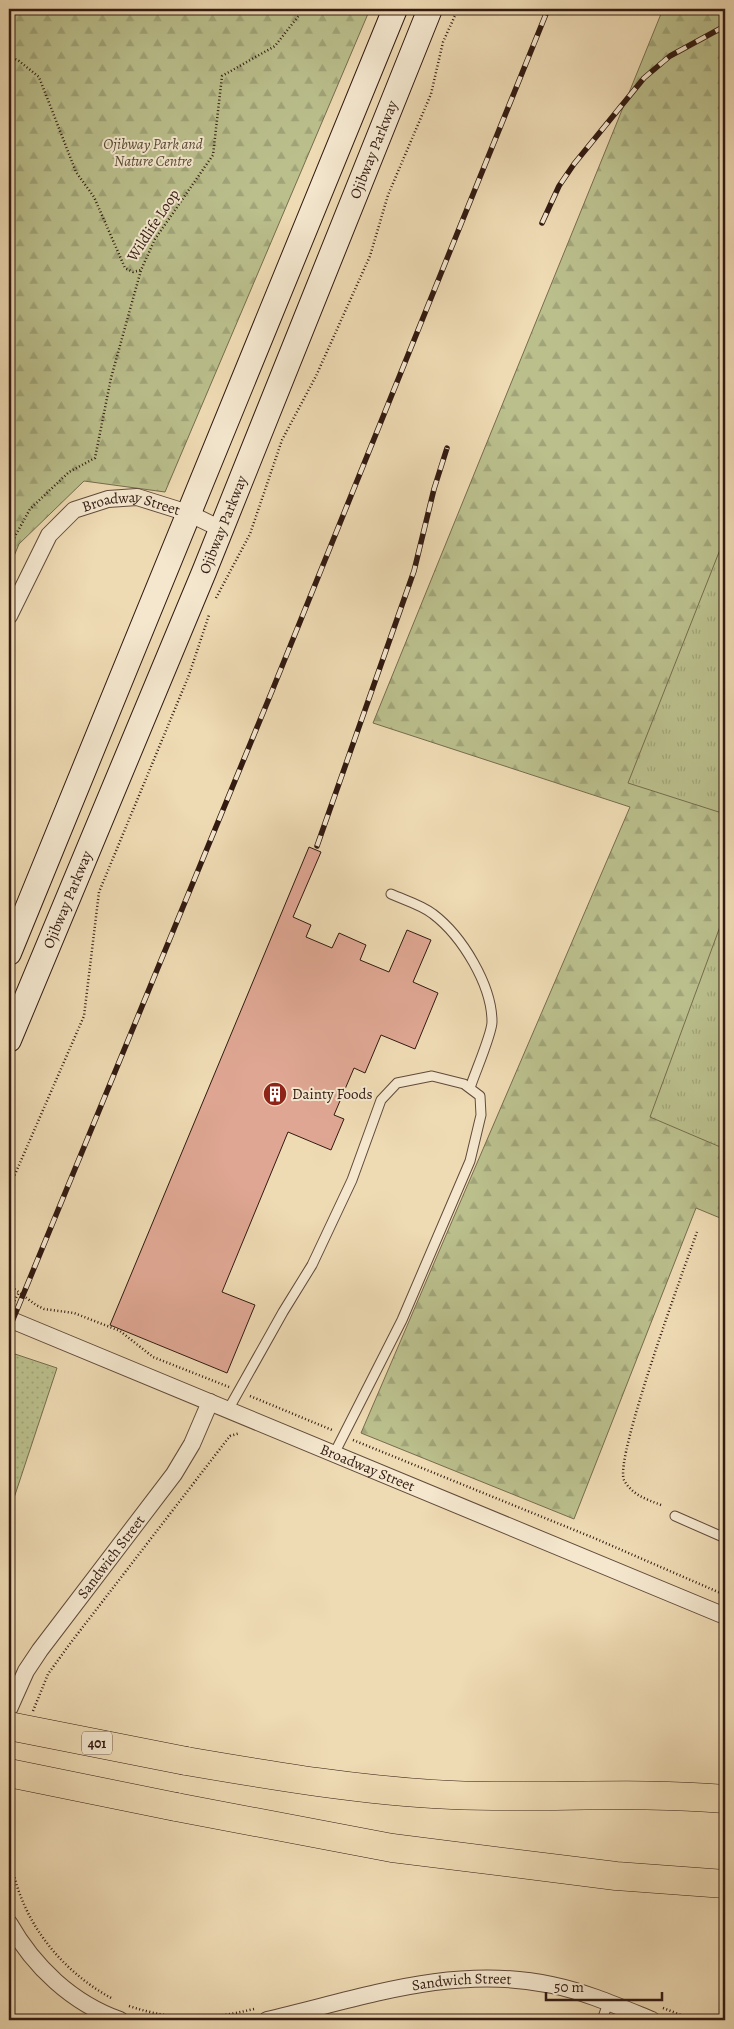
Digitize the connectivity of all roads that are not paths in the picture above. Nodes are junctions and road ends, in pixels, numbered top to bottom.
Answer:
1 (395, 9) edge
2 (430, 9) edge
3 (188, 513) junction
4 (221, 528) junction
5 (9, 616) edge
6 (391, 894) dead end
7 (9, 953) edge
8 (9, 1040) edge
9 (470, 1088) junction
10 (9, 1318) edge
11 (210, 1402) junction
12 (228, 1410) junction
13 (334, 1454) junction
14 (675, 1516) dead end
15 (725, 1538) edge
16 (725, 1616) edge
17 (9, 1709) edge
18 (20, 1721) edge
19 (10, 1780) edge
20 (725, 1798) edge
21 (725, 1884) edge
22 (9, 1923) edge
23 (608, 2002) junction
24 (123, 2013) edge
25 (656, 2013) edge
26 (263, 2014) edge
27 (296, 2017) edge
28 (602, 2020) edge

1 - 3 main road
2 - 4 main road, Ojibway Parkway
3 - 4 street, Broadway Street
3 - 5 street, Broadway Street
3 - 7 main road
4 - 8 main road, Ojibway Parkway
6 - 9 lane
9 - 12 lane
9 - 13 lane
10 - 11 street, Broadway Street
11 - 12 street, Broadway Street
11 - 17 street, Sandwich Street
12 - 13 street, Broadway Street
13 - 16 street, Broadway Street
14 - 15 lane
18 - 20 highway, 401, bridge
19 - 21 highway, bridge
22 - 24 street
23 - 25 street, Sandwich Street
23 - 27 street, Sandwich Street
23 - 28 lane
26 - 27 street, Sandwich Street

